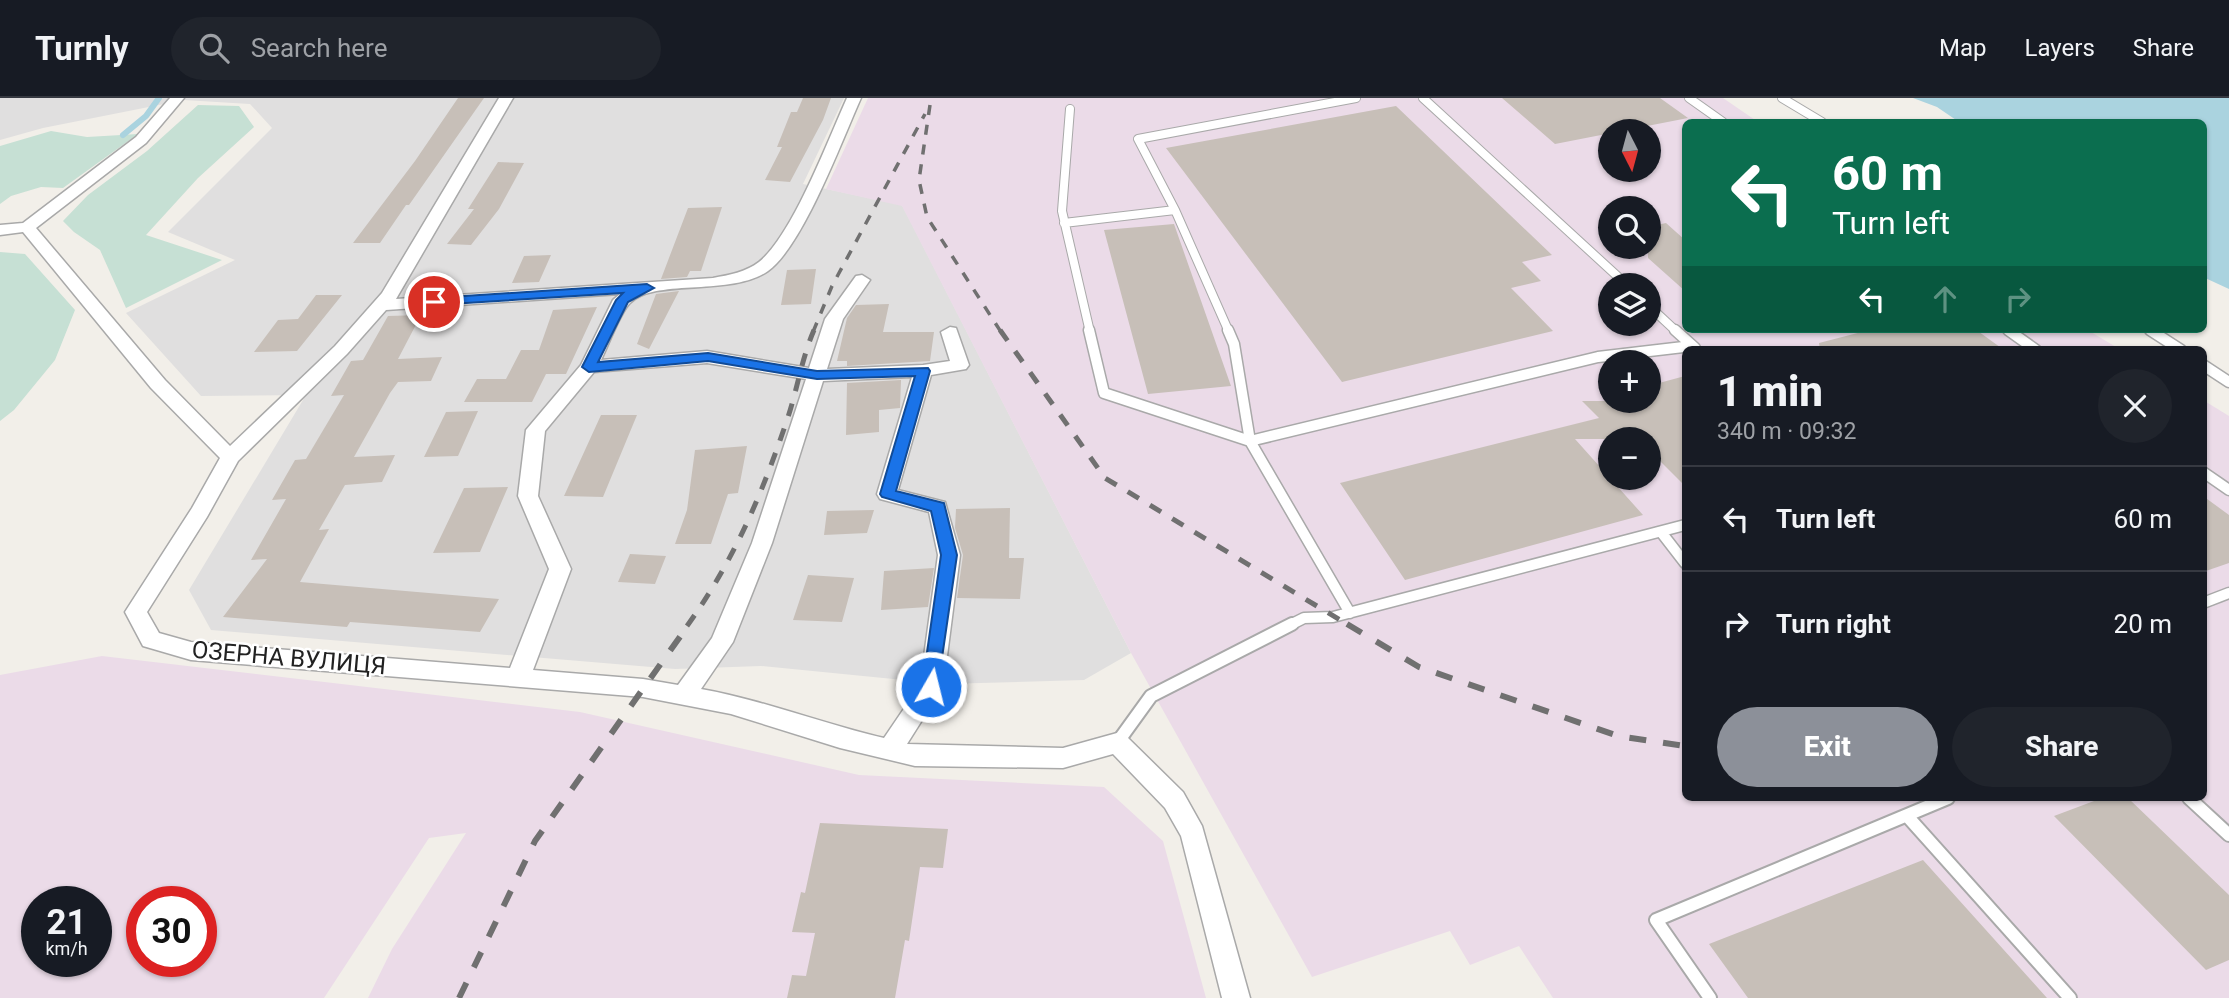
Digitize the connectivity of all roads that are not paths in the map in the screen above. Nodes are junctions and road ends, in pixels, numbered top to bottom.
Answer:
1 (177, 98) edge
2 (506, 98) edge
3 (854, 98) edge
4 (1356, 98) edge
5 (1423, 98) edge
6 (1689, 98) edge
7 (1782, 98) edge
8 (1070, 109) dead end
9 (1719, 119) edge
10 (1817, 119) edge
11 (1175, 210) junction
12 (1064, 223) junction
13 (27, 227) junction
14 (0, 230) edge
15 (1614, 273) edge
16 (862, 280) dead end
17 (647, 288) junction
18 (380, 305) junction
19 (1661, 317) edge
20 (950, 332) dead end
21 (2013, 333) edge
22 (2155, 333) edge
23 (1693, 346) edge
24 (2030, 346) edge
25 (2175, 346) edge
26 (1682, 349) edge
27 (589, 367) junction
28 (2207, 368) edge
29 (923, 371) junction
30 (817, 375) junction
31 (2229, 382) edge
32 (1250, 441) junction
33 (230, 457) junction
34 (2207, 475) edge
35 (2229, 490) edge
36 (1682, 526) edge
37 (1661, 532) junction
38 (1682, 559) edge
39 (2229, 593) edge
40 (2207, 601) edge
41 (1350, 612) junction
42 (518, 678) junction
43 (684, 695) junction
44 (1117, 743) junction
45 (890, 750) junction
46 (1942, 801) edge
47 (2192, 801) edge
48 (1908, 817) junction
49 (2229, 835) edge
50 (1236, 998) edge
51 (1710, 998) edge
52 (2070, 998) edge

1 - 13 street
2 - 18 street, ОЗЕРНА ВУЛИЦЯ
3 - 17 street
4 - 11 lane
5 - 15 lane
6 - 9 lane
7 - 10 lane
8 - 12 lane
11 - 12 lane
11 - 32 lane
12 - 32 lane
13 - 14 street
13 - 33 street
16 - 30 street
17 - 18 street
17 - 27 street
18 - 33 street, ОЗЕРНА ВУЛИЦЯ
19 - 23 lane
20 - 29 street
21 - 24 lane
22 - 25 lane
26 - 32 lane
27 - 30 street
27 - 42 street
28 - 31 lane
29 - 30 street
29 - 45 street
30 - 43 street
32 - 41 lane
33 - 42 street, ОЗЕРНА ВУЛИЦЯ
34 - 35 lane
36 - 37 lane
37 - 38 lane
37 - 41 lane
39 - 40 lane
41 - 44 lane
42 - 43 street, ОЗЕРНА ВУЛИЦЯ
43 - 45 street, ОЗЕРНА ВУЛИЦЯ
44 - 45 street, ОЗЕРНА ВУЛИЦЯ
44 - 50 street
46 - 48 lane
47 - 49 lane
48 - 51 lane
48 - 52 lane

